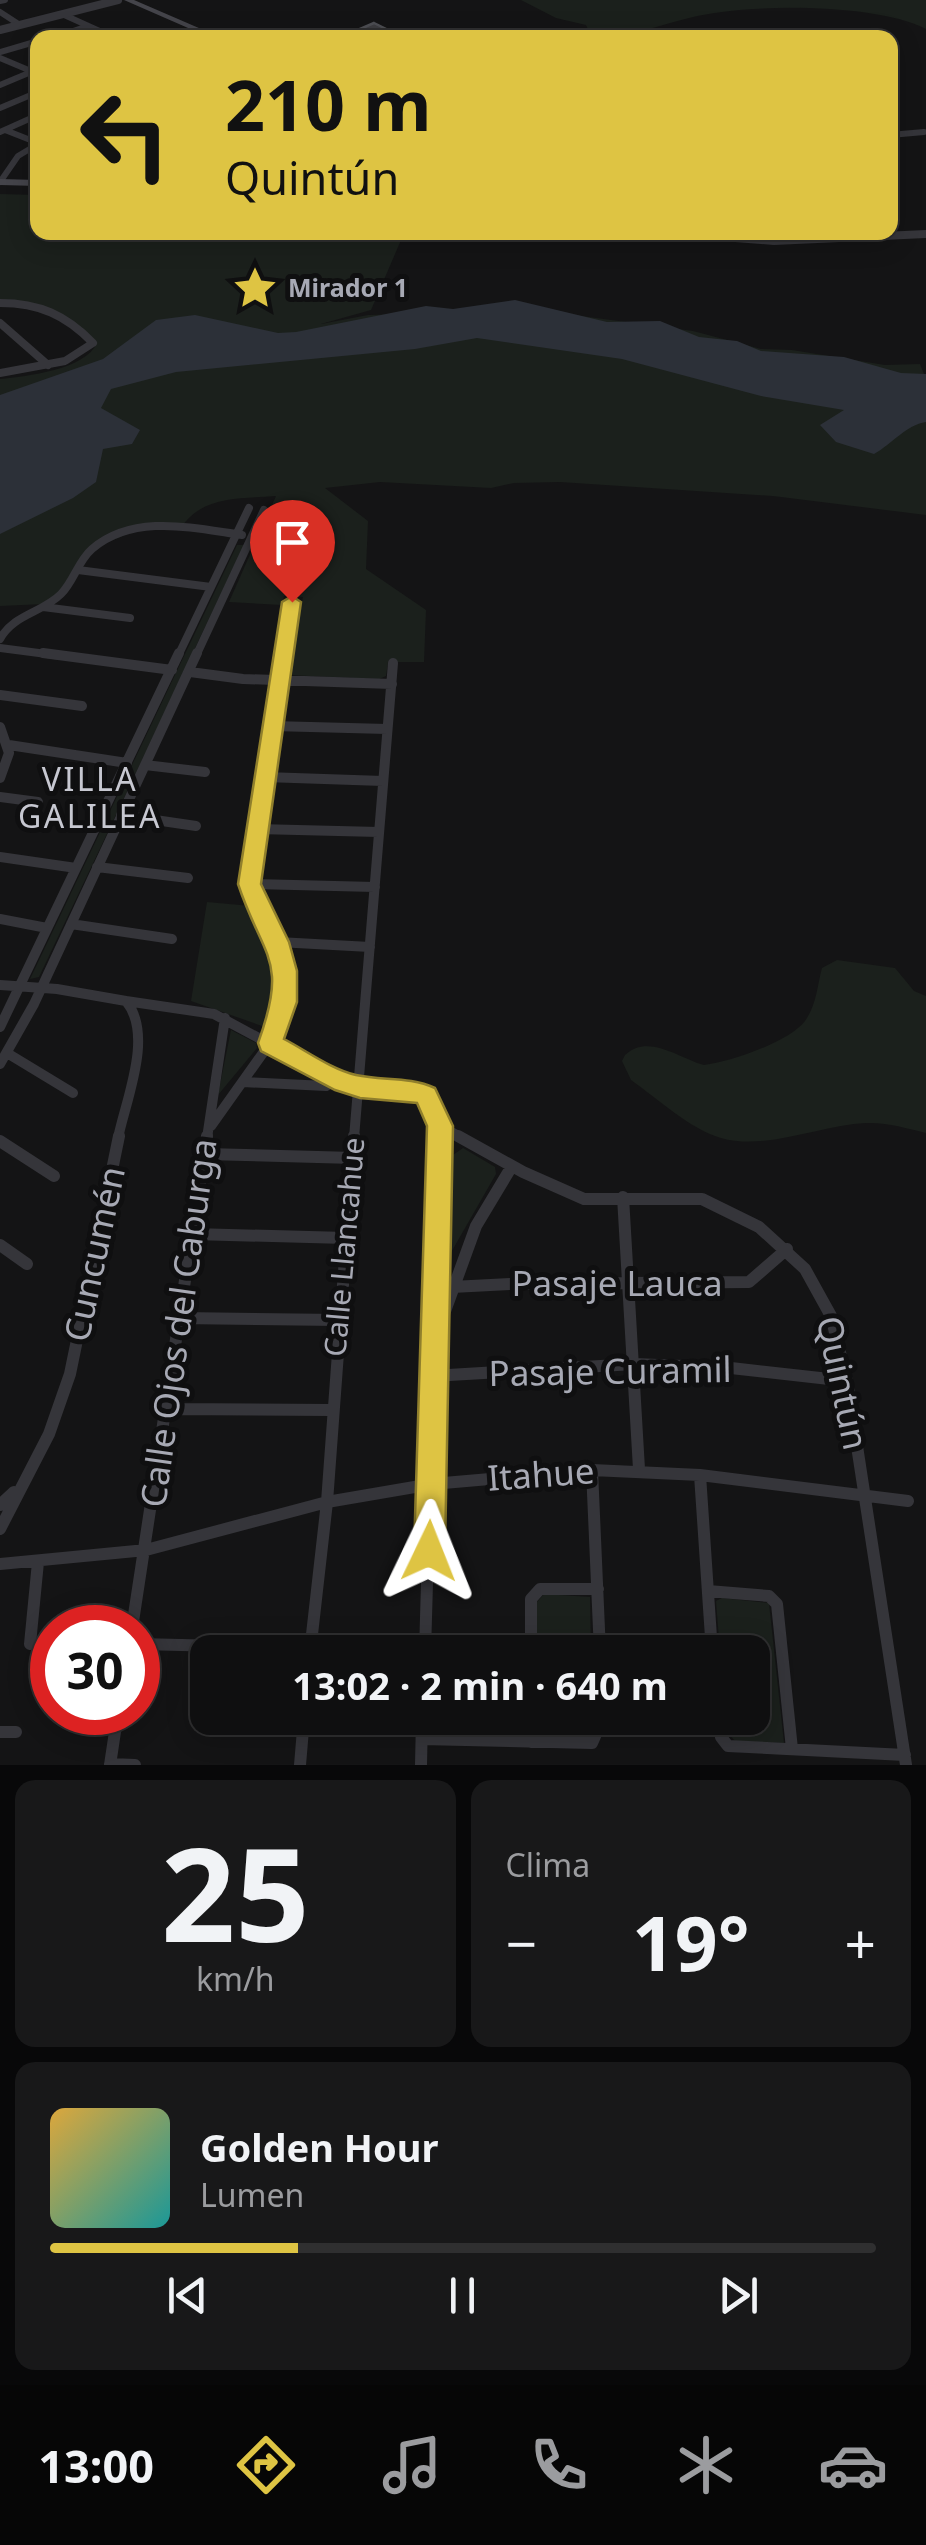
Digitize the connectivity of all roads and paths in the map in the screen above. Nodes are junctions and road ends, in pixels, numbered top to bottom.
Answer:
1 (118, 0) edge
2 (128, 0) edge
3 (0, 12) edge
4 (62, 14) junction
5 (20, 25) junction
6 (86, 26) junction
7 (0, 30) edge
8 (75, 30) edge
9 (96, 30) edge
10 (198, 30) edge
11 (30, 45) edge
12 (1, 58) edge
13 (30, 72) edge
14 (30, 72) edge
15 (0, 85) edge
16 (30, 95) edge
17 (0, 108) edge
18 (30, 118) edge
19 (2, 130) edge
20 (924, 132) edge
21 (898, 134) edge
22 (30, 141) edge
23 (30, 148) edge
24 (0, 182) edge
25 (30, 185) edge
26 (30, 187) edge
27 (0, 189) edge
28 (926, 234) edge
29 (898, 235) edge
30 (743, 240) edge
31 (804, 240) edge
32 (0, 302) edge
33 (0, 323) edge
34 (48, 365) junction
35 (0, 374) edge
36 (249, 508) dead end
37 (264, 510) dead end
38 (236, 534) junction
39 (253, 537) junction
40 (78, 570) junction
41 (211, 587) junction
42 (292, 602) dead end
43 (42, 606) junction
44 (130, 618) dead end
45 (0, 639) edge
46 (0, 648) edge
47 (393, 663) dead end
48 (172, 670) junction
49 (190, 672) junction
50 (278, 680) junction
51 (392, 684) junction
52 (0, 695) edge
53 (82, 706) dead end
54 (272, 726) junction
55 (0, 727) edge
56 (388, 729) junction
57 (10, 745) junction
58 (126, 763) junction
59 (145, 764) junction
60 (205, 772) dead end
61 (265, 777) junction
62 (0, 778) edge
63 (383, 781) junction
64 (0, 797) edge
65 (38, 802) dead end
66 (121, 816) junction
67 (196, 826) dead end
68 (256, 829) junction
69 (379, 832) junction
70 (0, 856) edge
71 (97, 867) junction
72 (76, 868) junction
73 (188, 878) dead end
74 (250, 884) junction
75 (375, 887) junction
76 (0, 919) edge
77 (71, 924) junction
78 (47, 928) junction
79 (172, 939) dead end
80 (278, 942) junction
81 (370, 947) junction
82 (0, 985) edge
83 (21, 985) junction
84 (42, 987) junction
85 (130, 1006) junction
86 (224, 1018) junction
87 (0, 1027) edge
88 (270, 1043) junction
89 (4, 1058) edge
90 (335, 1080) junction
91 (243, 1082) junction
92 (360, 1087) junction
93 (73, 1093) dead end
94 (440, 1126) junction
95 (208, 1132) junction
96 (0, 1141) edge
97 (206, 1154) junction
98 (354, 1158) junction
99 (512, 1166) junction
100 (54, 1176) dead end
101 (623, 1198) junction
102 (193, 1234) junction
103 (346, 1238) junction
104 (0, 1246) edge
105 (787, 1249) junction
106 (27, 1264) dead end
107 (629, 1281) junction
108 (452, 1287) junction
109 (435, 1292) junction
110 (180, 1318) junction
111 (339, 1320) junction
112 (433, 1346) junction
113 (634, 1364) junction
114 (432, 1376) junction
115 (847, 1382) junction
116 (166, 1409) junction
117 (331, 1410) junction
118 (592, 1470) junction
119 (639, 1470) junction
120 (700, 1475) junction
121 (432, 1484) junction
122 (18, 1488) junction
123 (864, 1495) junction
124 (908, 1500) dead end
125 (327, 1502) junction
126 (0, 1505) edge
127 (0, 1528) edge
128 (146, 1550) junction
129 (38, 1562) junction
130 (0, 1564) edge
131 (598, 1589) junction
132 (708, 1591) junction
133 (34, 1605) edge
134 (136, 1605) edge
135 (312, 1635) edge
136 (426, 1635) edge
137 (532, 1635) edge
138 (599, 1635) edge
139 (711, 1635) edge
140 (160, 1645) edge
141 (190, 1646) edge
142 (115, 1735) edge
143 (303, 1735) edge
144 (422, 1735) edge
145 (532, 1735) edge
146 (596, 1735) edge
147 (720, 1735) edge
148 (422, 1739) junction
149 (532, 1742) junction
150 (792, 1749) junction
151 (906, 1760) edge
152 (110, 1765) edge
153 (135, 1765) edge
154 (300, 1765) edge
155 (421, 1765) edge

1 - 4 street
2 - 10 main road
3 - 5 street
4 - 5 street
4 - 6 street
5 - 7 street
6 - 8 street
6 - 9 street
11 - 12 street
12 - 13 street
14 - 15 street
16 - 17 street
18 - 19 street
19 - 22 street
20 - 21 street
23 - 24 street
24 - 25 main road
26 - 27 main road
28 - 29 street
30 - 31 street
32 - 34 street
33 - 34 street
34 - 35 street
36 - 38 street
37 - 39 street
38 - 39 street
38 - 40 street
38 - 41 street
39 - 49 street
40 - 41 street
40 - 43 street
41 - 48 street
42 - 50 street
43 - 44 street
43 - 45 street
46 - 48 street
47 - 51 street, Calle Llancahue
48 - 58 street
49 - 50 street
49 - 59 street
50 - 51 street
50 - 54 street
51 - 56 street, Calle Llancahue
52 - 53 street
54 - 56 street
54 - 61 street
55 - 57 street
56 - 63 street, Calle Llancahue
57 - 58 street
57 - 62 street
58 - 72 street
59 - 60 street
59 - 66 street
61 - 63 street
61 - 68 street
63 - 69 street, Calle Llancahue
64 - 65 street
66 - 67 street
66 - 71 street
68 - 69 street
68 - 74 street
69 - 75 street, Calle Llancahue
70 - 72 street
71 - 73 street
71 - 77 street
72 - 78 street
74 - 75 street
74 - 80 street
75 - 81 street, Calle Llancahue
76 - 78 street
77 - 79 street
77 - 84 street
78 - 83 street
80 - 81 street
80 - 88 street
81 - 92 street, Calle Llancahue
82 - 83 street
83 - 84 street
83 - 87 street
84 - 85 street
84 - 89 street
85 - 86 street
85 - 122 street, Cuncumén
86 - 88 street
86 - 95 street, Calle Ojos del Caburga
88 - 90 street
88 - 91 street
89 - 93 street
90 - 91 street
90 - 92 street
91 - 95 street
92 - 94 street, Quintún
92 - 98 street, Calle Llancahue
94 - 99 street, Quintún
94 - 109 street
95 - 97 street, Calle Ojos del Caburga
96 - 100 street
97 - 98 street
97 - 102 street, Calle Ojos del Caburga
98 - 103 street, Calle Llancahue
99 - 101 street, Quintún
99 - 108 street
101 - 105 street, Quintún
101 - 107 street
102 - 103 street
102 - 110 street, Calle Ojos del Caburga
103 - 111 street, Calle Llancahue
104 - 106 street
105 - 107 street, Pasaje Lauca
105 - 115 street, Quintún
107 - 108 street, Pasaje Lauca
107 - 113 street
108 - 109 street, Pasaje Lauca
108 - 112 street
109 - 112 street
110 - 111 street
110 - 116 street, Calle Ojos del Caburga
111 - 117 street, Calle Llancahue
112 - 114 street
113 - 114 street, Pasaje Curamil
113 - 115 street, Pasaje Curamil
113 - 119 street
114 - 121 street
115 - 123 street, Quintún
116 - 117 street
116 - 128 street, Calle Ojos del Caburga
117 - 125 street, Calle Llancahue
118 - 119 street, Itahue
118 - 121 street, Itahue
118 - 131 street
119 - 120 street, Itahue
120 - 123 street, Itahue
120 - 132 street
121 - 125 street, Itahue
121 - 136 street
122 - 126 street, Cuncumén
122 - 127 street, Cuncumén
123 - 124 street, Itahue
123 - 151 street, Quintún
125 - 128 street, Itahue
125 - 135 street, Calle Llancahue
128 - 129 street, Itahue
128 - 134 street, Calle Ojos del Caburga
129 - 130 street, Itahue
129 - 133 street
131 - 137 street
131 - 138 street
132 - 139 street
132 - 150 street
140 - 141 street
142 - 152 street
143 - 154 street
144 - 148 street
145 - 149 street
146 - 149 street
147 - 150 street
148 - 149 street
148 - 155 street
150 - 151 street
152 - 153 street

